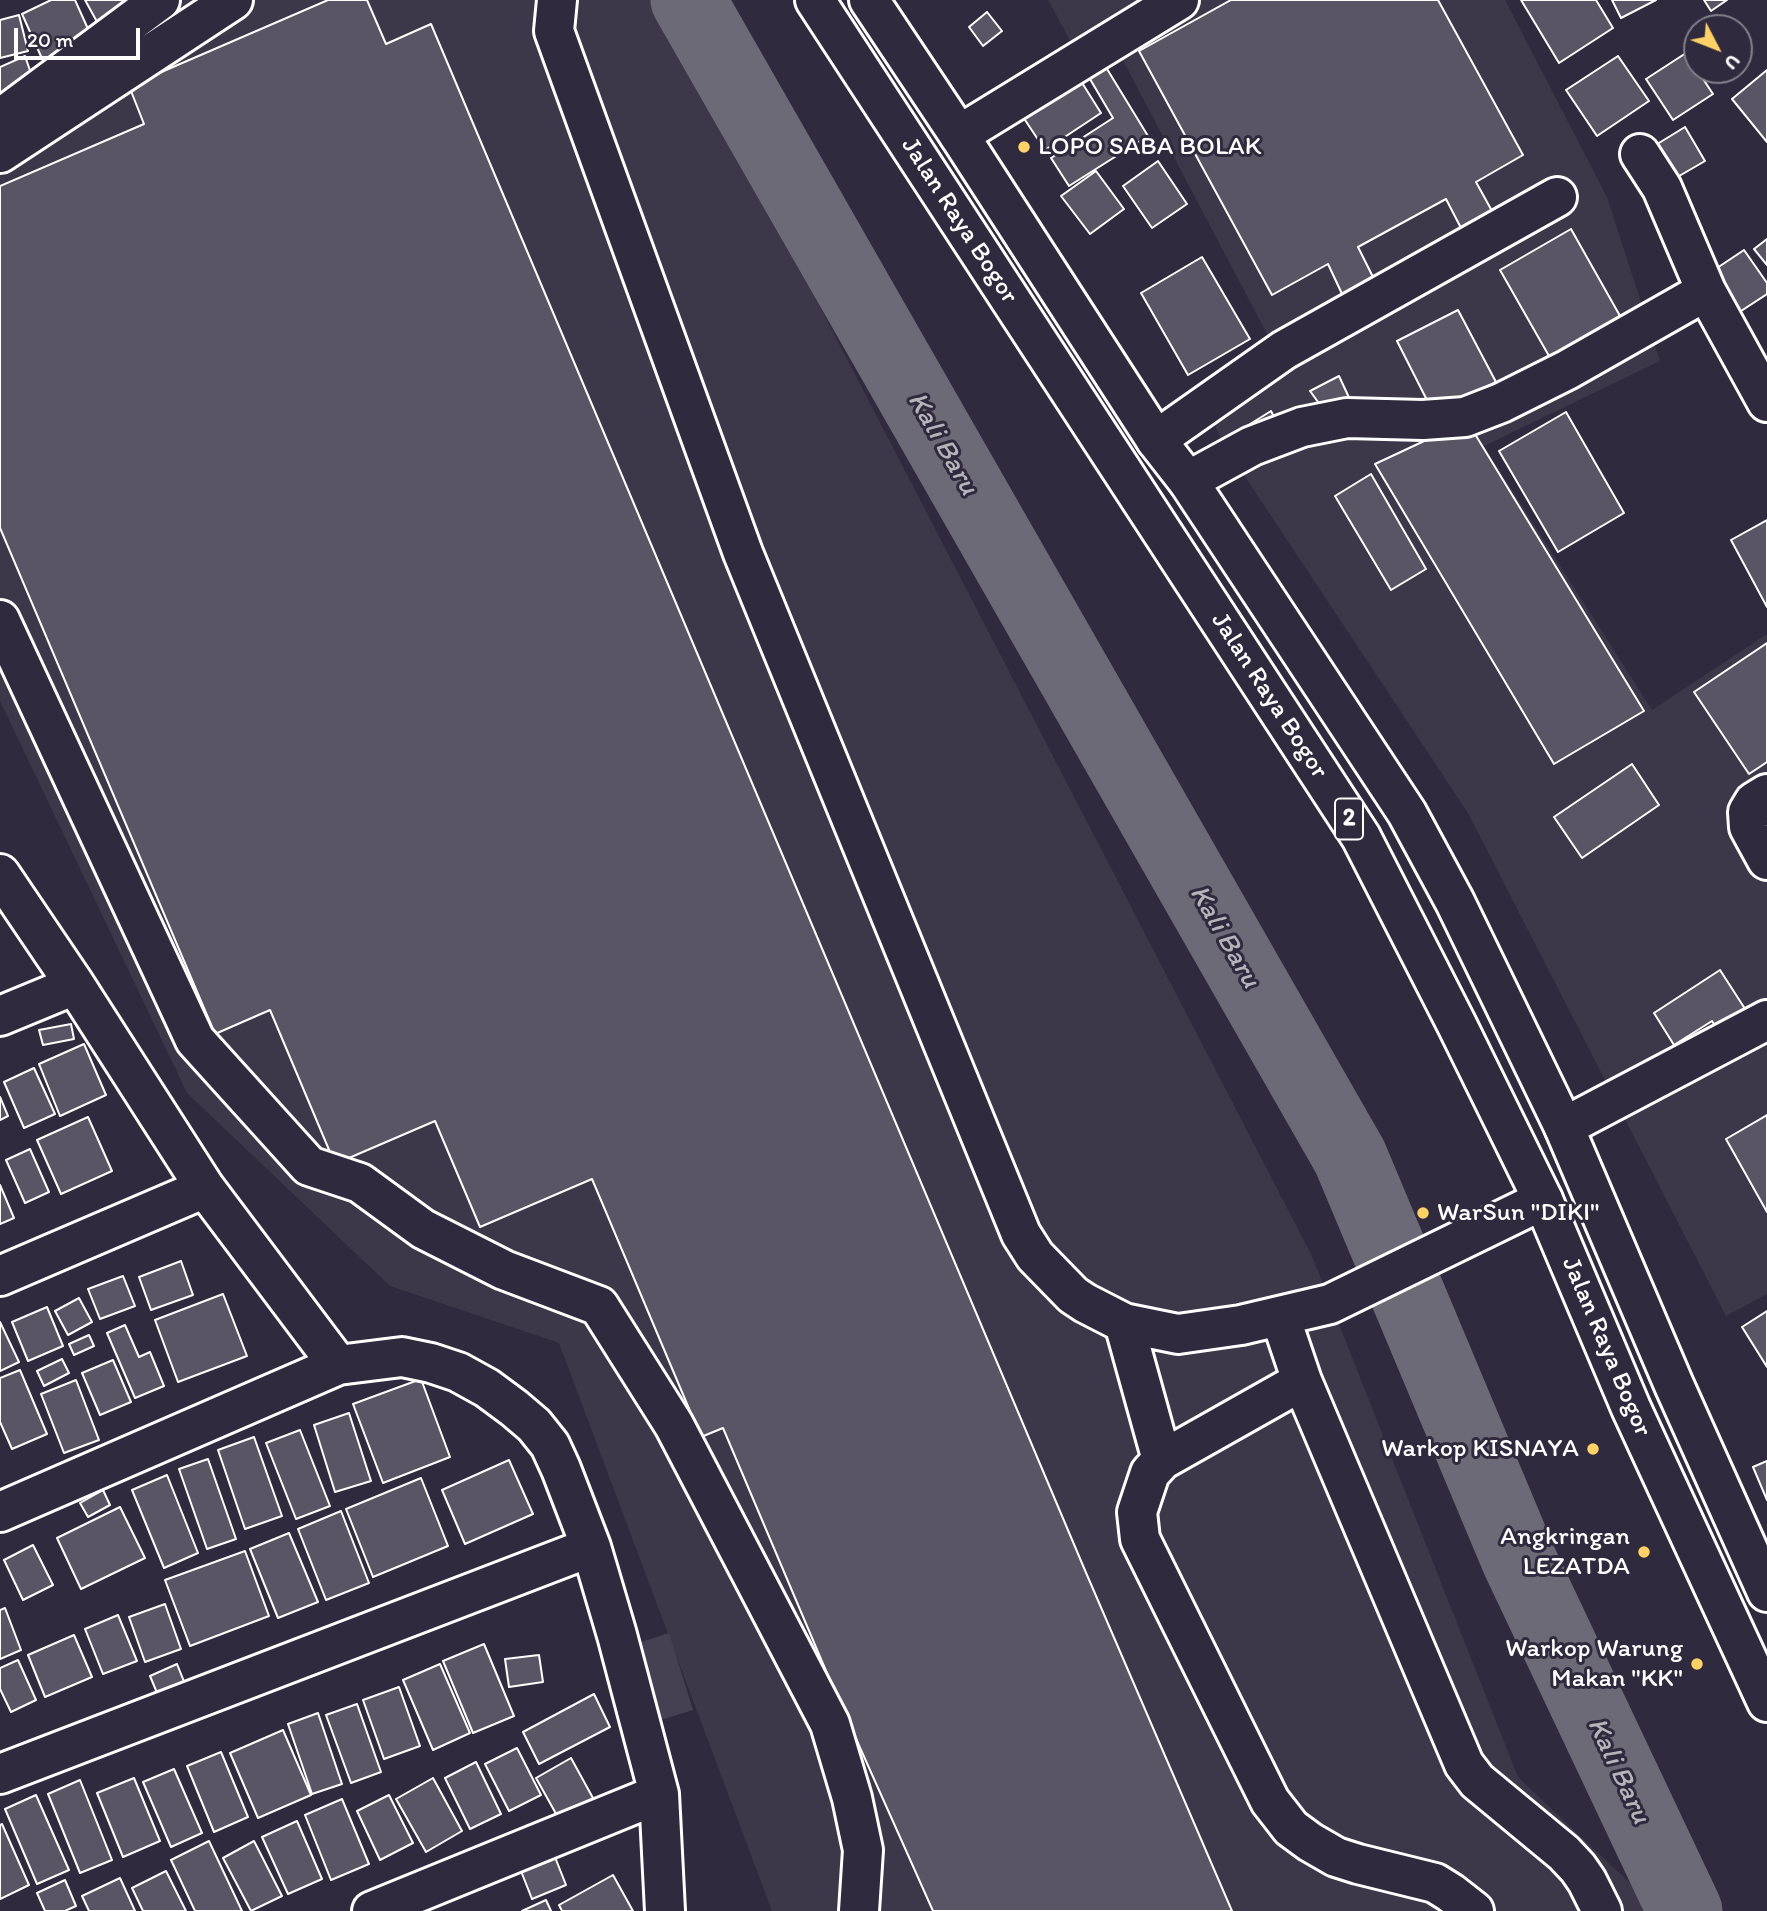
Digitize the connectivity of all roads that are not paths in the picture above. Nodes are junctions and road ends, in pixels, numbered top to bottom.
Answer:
1 (160, 0) edge
2 (233, 0) edge
3 (557, 0) edge
4 (815, 0) edge
5 (869, 0) edge
6 (1179, 0) edge
7 (0, 120) edge
8 (959, 135) junction
9 (0, 153) edge
10 (1640, 154) dead end
11 (1557, 197) dead end
12 (1706, 291) junction
13 (1767, 402) edge
14 (1156, 440) junction
15 (1188, 481) junction
16 (0, 620) edge
17 (1767, 794) edge
18 (1767, 860) edge
19 (0, 874) edge
20 (75, 985) junction
21 (0, 1016) edge
22 (1767, 1020) edge
23 (1564, 1127) junction
24 (205, 1188) junction
25 (1543, 1200) junction
26 (0, 1276) edge
27 (1280, 1316) junction
28 (1124, 1323) junction
29 (338, 1365) junction
30 (1302, 1381) junction
31 (1674, 1385) junction
32 (1631, 1408) junction
33 (1162, 1460) junction
34 (0, 1513) edge
35 (591, 1547) junction
36 (1767, 1592) edge
37 (1767, 1702) edge
38 (0, 1774) edge
39 (659, 1794) junction
40 (372, 1911) edge
41 (665, 1911) edge
42 (859, 1911) edge
43 (1474, 1911) edge
44 (1602, 1911) edge

1 - 7 main road
2 - 9 main road
3 - 28 main road
4 - 25 main road, Jalan Raya Bogor / 2
5 - 8 main road, Jalan Raya Bogor / 2
6 - 8 main road
8 - 14 main road, Jalan Raya Bogor / 2
10 - 12 main road
11 - 14 main road
12 - 13 main road
12 - 15 main road
14 - 15 main road, Jalan Raya Bogor / 2
15 - 23 main road, Jalan Raya Bogor / 2
16 - 42 main road
17 - 18 main road
19 - 20 main road
20 - 21 main road
20 - 24 main road
22 - 23 main road
23 - 31 main road, Jalan Raya Bogor / 2
24 - 26 main road
24 - 29 main road
25 - 27 main road
25 - 32 main road, Jalan Raya Bogor / 2
27 - 28 main road
27 - 30 main road
28 - 33 main road
29 - 34 main road
29 - 35 main road
30 - 33 main road
30 - 44 main road
31 - 32 main road
31 - 36 main road, Jalan Raya Bogor / 2
32 - 37 main road, Jalan Raya Bogor / 2
33 - 43 main road
35 - 38 main road
35 - 39 main road
39 - 40 main road
39 - 41 main road

